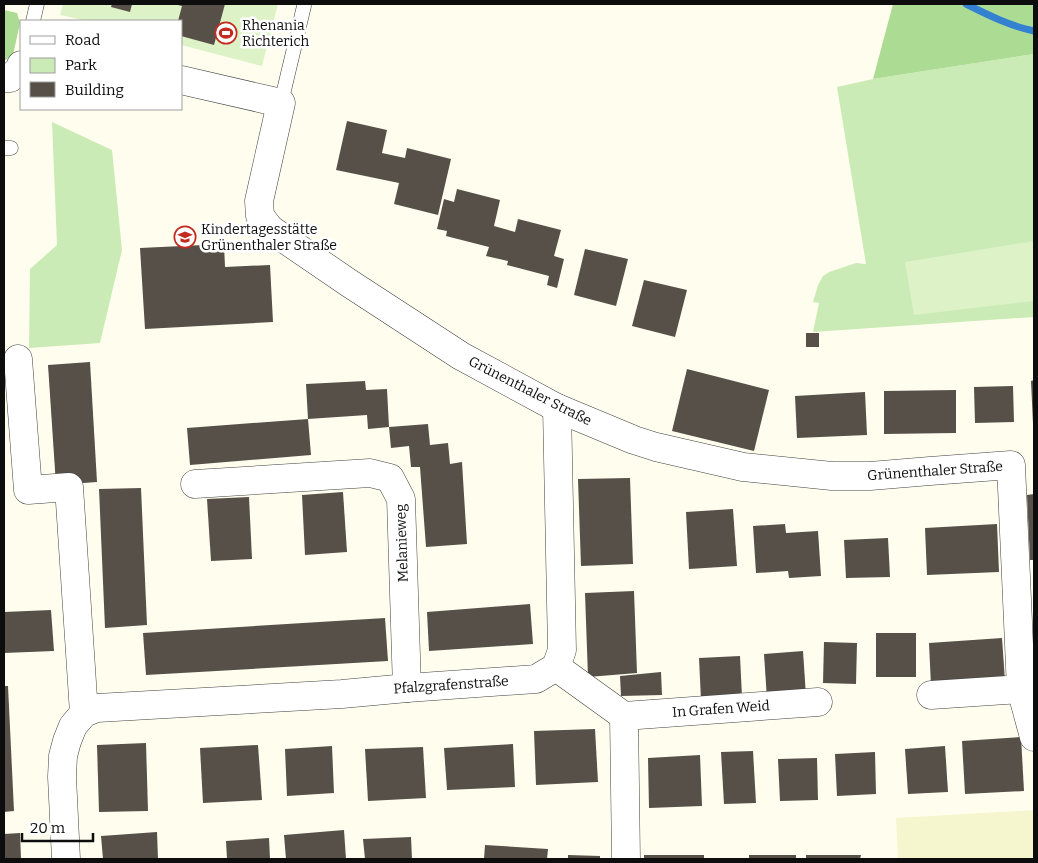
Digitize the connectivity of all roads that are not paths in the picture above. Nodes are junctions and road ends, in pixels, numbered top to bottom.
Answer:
1 (37, 4) edge
2 (304, 6) dead end
3 (33, 20) edge
4 (20, 69) edge
5 (4, 78) edge
6 (182, 80) edge
7 (281, 103) junction
8 (18, 359) dead end
9 (557, 408) junction
10 (195, 484) dead end
11 (556, 667) junction
12 (407, 688) junction
13 (1022, 689) junction
14 (931, 695) dead end
15 (818, 702) dead end
16 (84, 713) junction
17 (624, 716) junction
18 (1034, 737) edge
19 (66, 859) edge
20 (626, 859) edge

1 - 3 lane
2 - 7 lane
4 - 5 street
6 - 7 street
7 - 9 street, Grünenthaler Straße
8 - 16 street
9 - 11 street
9 - 13 street, Grünenthaler Straße
10 - 12 street, Melanieweg
11 - 12 street, Pfalzgrafenstraße
11 - 17 street
12 - 16 street, Pfalzgrafenstraße
13 - 14 street
13 - 18 street, Grünenthaler Straße
15 - 17 street, In Grafen Weid
16 - 19 street
17 - 20 street

